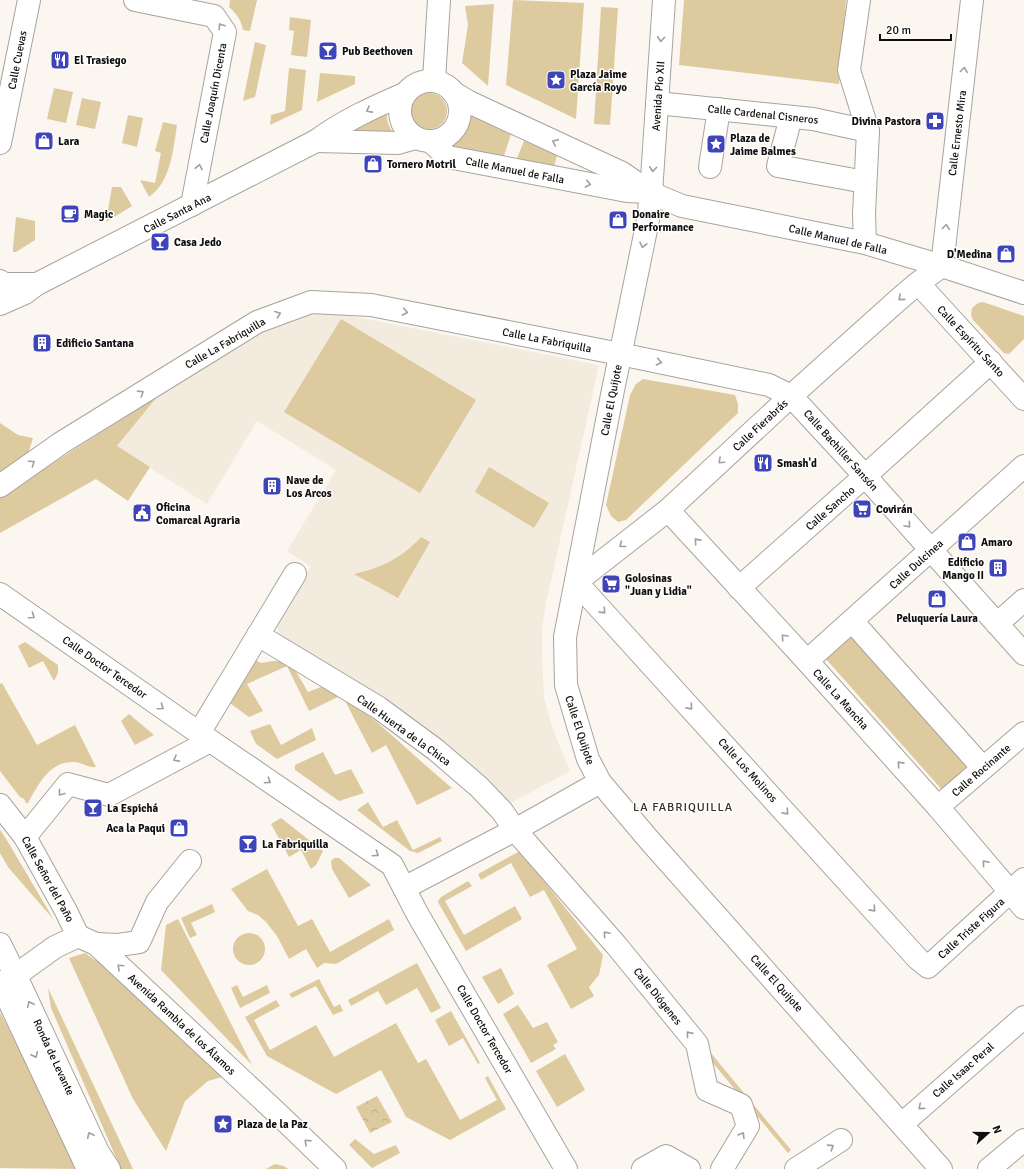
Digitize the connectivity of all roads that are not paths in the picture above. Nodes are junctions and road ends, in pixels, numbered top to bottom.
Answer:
1 (29, 0) edge
2 (135, 0) edge
3 (439, 0) edge
4 (664, 0) edge
5 (859, 0) edge
6 (972, 0) edge
7 (434, 80) junction
8 (454, 93) junction
9 (404, 94) junction
10 (657, 103) junction
11 (719, 109) junction
12 (791, 116) junction
13 (868, 131) junction
14 (423, 140) junction
15 (316, 141) junction
16 (0, 143) edge
17 (710, 167) dead end
18 (865, 182) junction
19 (651, 193) junction
20 (192, 205) junction
21 (865, 243) junction
22 (942, 266) junction
23 (0, 281) edge
24 (918, 283) junction
25 (37, 284) junction
26 (1024, 293) edge
27 (0, 304) edge
28 (620, 354) junction
29 (991, 362) junction
30 (792, 396) junction
31 (1024, 398) edge
32 (1024, 466) edge
33 (865, 476) junction
34 (0, 486) edge
35 (668, 510) junction
36 (931, 551) junction
37 (295, 574) dead end
38 (576, 582) junction
39 (739, 588) junction
40 (0, 594) edge
41 (1024, 600) edge
42 (852, 621) junction
43 (997, 624) junction
44 (258, 635) junction
45 (1024, 654) edge
46 (807, 661) junction
47 (1024, 733) edge
48 (204, 737) junction
49 (983, 768) junction
50 (600, 782) junction
51 (0, 805) edge
52 (938, 807) junction
53 (515, 830) junction
54 (26, 838) junction
55 (190, 861) dead end
56 (404, 888) junction
57 (1019, 893) edge
58 (87, 940) junction
59 (0, 944) edge
60 (918, 959) joint
61 (8, 979) edge
62 (1024, 1017) edge
63 (902, 1124) junction
64 (841, 1140) dead end
65 (1024, 1140) edge
66 (801, 1168) edge
67 (88, 1169) edge
68 (109, 1169) edge
69 (335, 1169) edge
70 (566, 1169) edge
71 (643, 1169) edge
72 (689, 1169) edge
73 (722, 1169) edge
74 (941, 1169) edge
75 (989, 1169) edge

1 - 16 street, Calle Cuevas
20 -> 2 street, Calle Joaquín Dicenta
3 - 7 street
4 -> 10 street, Avenida Pío XII
5 - 13 street
22 -> 6 street, Calle Ernesto Mira
7 - 8 street
7 - 9 street
8 - 14 street
19 -> 8 street, Calle Manuel de Falla
9 - 14 street
9 -> 15 street, Calle Santa Ana
10 - 11 street, Calle Cardenal Cisneros
10 -> 19 street, Avenida Pío XII
11 - 12 street, Calle Cardenal Cisneros
11 - 17 street
12 - 13 street, Calle Cardenal Cisneros
12 - 18 street
13 - 18 street
14 - 15 street, Calle Santa Ana
14 -> 19 street, Calle Manuel de Falla
15 - 20 street, Calle Santa Ana
18 - 21 street
19 - 21 street, Calle Manuel de Falla
19 -> 28 street, Calle El Quijote
20 - 25 street, Calle Santa Ana
21 - 22 street, Calle Manuel de Falla
22 - 24 street, Calle Fierabrás
22 - 26 street, Calle Manuel de Falla
23 - 25 street, Calle Santa Ana
24 - 29 street, Calle Espíritu Santo
24 -> 30 street, Calle Fierabrás
25 - 27 street, Calle Santa Ana
28 -> 30 street, Calle Bachiller Sansón
34 -> 28 street, Calle La Fabriquilla
28 - 38 street, Calle El Quijote
29 - 31 street, Calle Espíritu Santo
29 - 33 street, Calle Sancho
30 - 33 street, Calle Bachiller Sansón
30 -> 35 street, Calle Fierabrás
32 - 36 street, Calle Dulcinea
33 -> 36 street, Calle Bachiller Sansón
33 - 39 street, Calle Sancho
35 -> 38 street, Calle Fierabrás
39 -> 35 street, Calle La Mancha
36 - 42 street, Calle Dulcinea
36 - 43 street, Calle Bachiller Sansón
37 - 44 street
38 - 50 street, Calle El Quijote
38 -> 60 street, Calle Los Molinos
46 -> 39 street, Calle La Mancha
40 -> 48 street, Calle Doctor Tercedor
41 - 43 street
42 - 46 street, Calle Dulcinea
42 - 49 street
43 - 45 street, Calle Bachiller Sansón
44 - 48 street
44 - 53 street, Calle Huerta de la Chica
52 -> 46 street, Calle La Mancha
47 - 49 street, Calle Rocinante
48 -> 54 street
48 -> 56 street, Calle Doctor Tercedor
49 - 52 street, Calle Rocinante
50 - 53 street
50 - 63 street, Calle El Quijote
51 - 54 street, Calle Señor del Paño
57 -> 52 street, Calle La Mancha
53 - 56 street
73 -> 53 street, Calle Diógenes
54 - 58 street, Calle Señor del Paño
55 - 58 street
56 - 70 street, Calle Doctor Tercedor
57 - 60 street, Calle Triste Figura
58 - 61 street
69 -> 58 street, Avenida Rambla de los Álamos
59 - 61 street, Ronda de Levante
61 -> 67 street, Ronda de Levante
68 -> 61 street, Ronda de Levante
62 -> 63 street, Calle Isaac Peral
63 - 74 street, Calle El Quijote
66 -> 64 street
65 - 75 street
71 - 72 street

